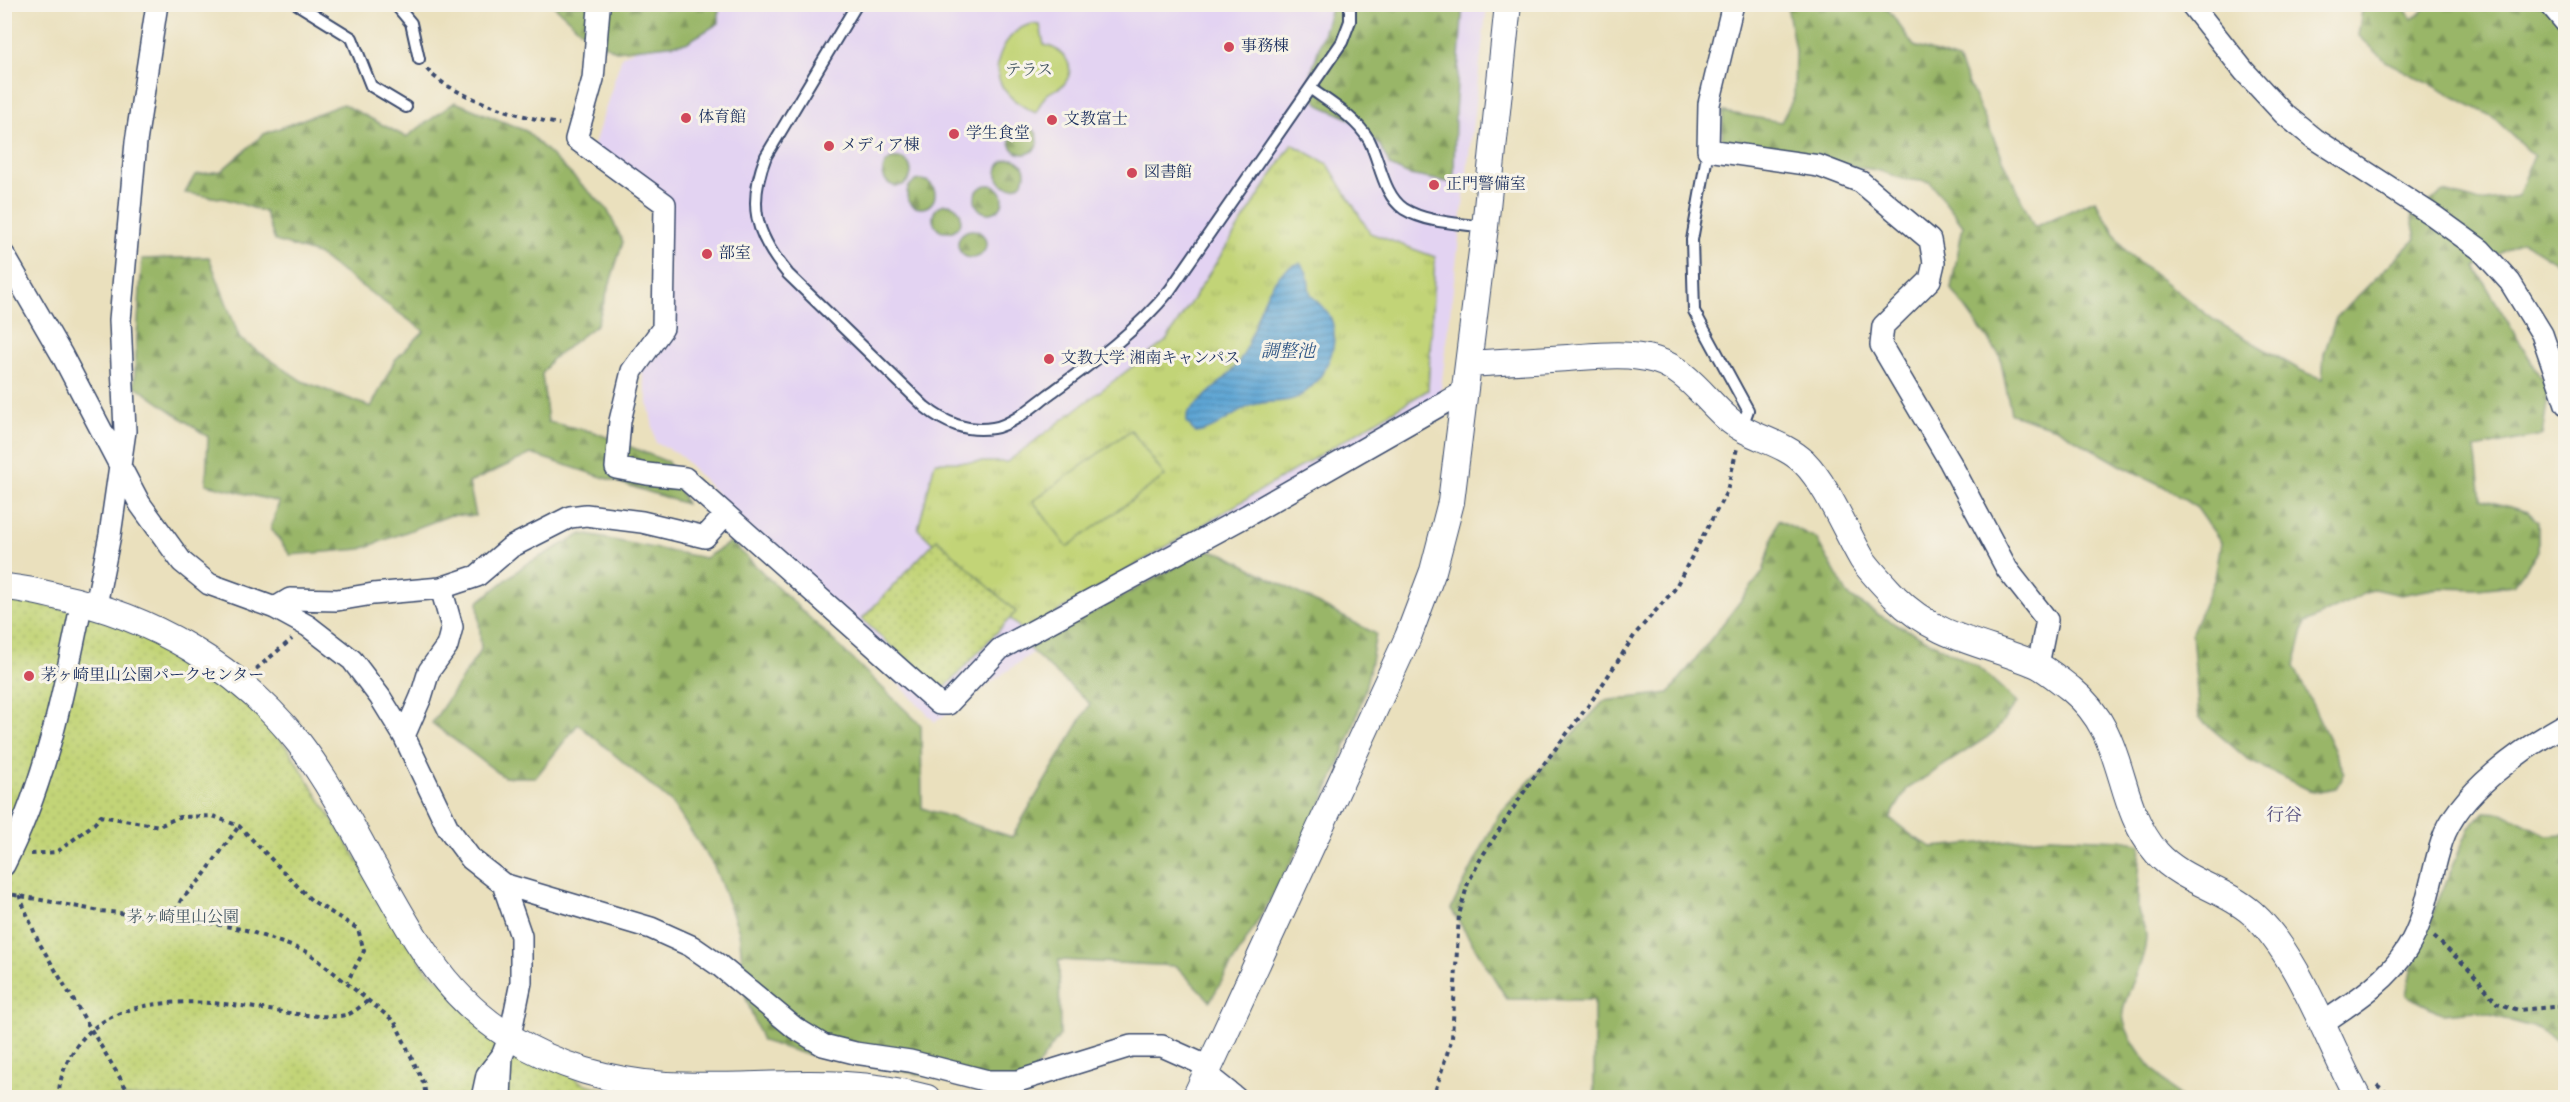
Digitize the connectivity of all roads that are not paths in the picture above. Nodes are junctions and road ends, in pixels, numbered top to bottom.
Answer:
1 (157, 4) edge
2 (297, 4) edge
3 (395, 4) edge
4 (857, 4) edge
5 (1350, 4) edge
6 (1508, 4) edge
7 (1733, 4) edge
8 (2190, 4) edge
9 (2550, 4) edge
10 (599, 8) dead end
11 (2565, 23) edge
12 (420, 59) road end
13 (1311, 88) junction
14 (406, 107) dead end
15 (1708, 150) junction
16 (1485, 227) junction
17 (4, 255) edge
18 (1468, 364) junction
19 (1465, 391) junction
20 (2565, 404) edge
21 (1741, 429) junction
22 (120, 467) junction
23 (725, 515) junction
24 (4, 586) edge
25 (441, 588) junction
26 (89, 603) junction
27 (275, 608) junction
28 (2038, 665) junction
29 (2565, 724) edge
30 (404, 736) junction
31 (7, 861) edge
32 (503, 884) junction
33 (2321, 1024) junction
34 (506, 1046) junction
35 (1210, 1080) edge
36 (482, 1098) edge
37 (500, 1098) edge
38 (927, 1098) edge
39 (1195, 1098) edge
40 (1236, 1098) edge
41 (2358, 1098) edge

1 - 22 street
2 - 14 lane
3 - 12 lane
4 - 13 lane
5 - 13 lane
6 - 16 street
7 - 15 street
8 - 20 street
9 - 11 street
10 - 23 street
13 - 16 lane
15 - 21 lane
15 - 28 street
16 - 18 street
17 - 22 street
18 - 19 street
18 - 21 street
19 - 23 street
19 - 35 street
21 - 28 street
22 - 26 street
22 - 27 street
23 - 25 street
24 - 26 street
25 - 27 street
25 - 30 street
26 - 31 street
26 - 34 street
27 - 30 street
28 - 33 street
29 - 33 street
30 - 32 street
32 - 34 street
32 - 35 street
33 - 41 street
34 - 36 street
34 - 37 street
34 - 38 street
35 - 39 street
35 - 40 street

